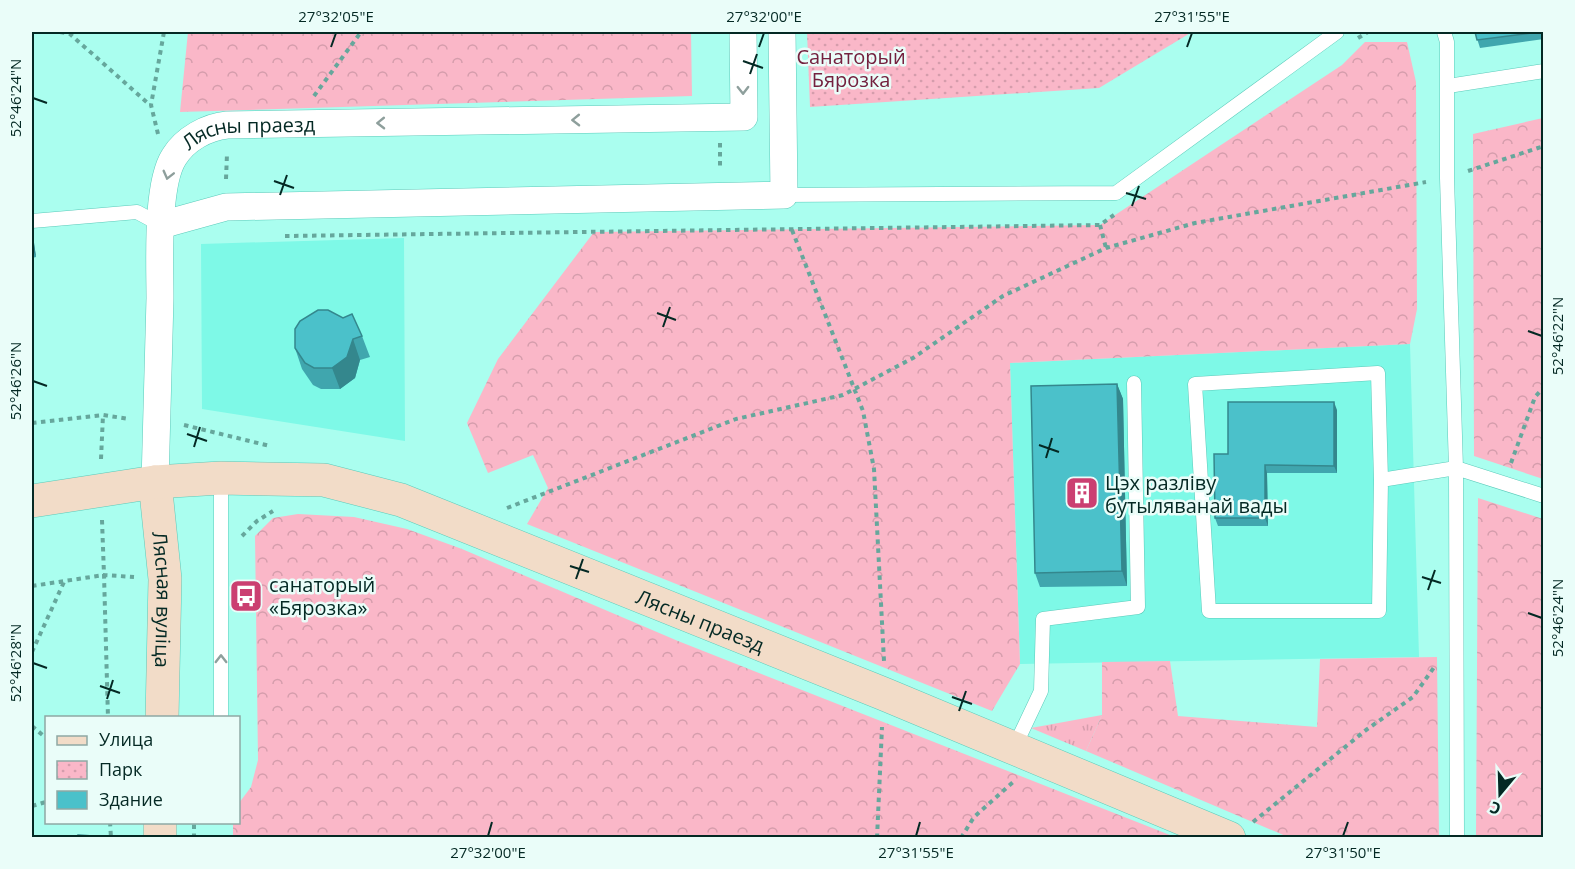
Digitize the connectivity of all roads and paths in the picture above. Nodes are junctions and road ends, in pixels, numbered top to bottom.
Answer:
1 (60, 32) edge
2 (164, 32) edge
3 (743, 32) edge
4 (782, 32) edge
5 (1337, 32) edge
6 (1444, 32) edge
7 (1544, 71) edge
8 (1448, 86) junction
9 (227, 125) junction
10 (1544, 146) edge
11 (1447, 178) junction
12 (784, 195) junction
13 (226, 207) junction
14 (32, 221) edge
15 (161, 225) junction
16 (792, 230) junction
17 (274, 237) dead end
18 (1106, 248) junction
19 (1134, 383) dead end
20 (1544, 387) edge
21 (854, 390) junction
22 (182, 413) dead end
23 (103, 414) dead end
24 (32, 423) edge
25 (182, 425) dead end
26 (1456, 468) junction
27 (221, 478) junction
28 (1381, 480) junction
29 (155, 482) junction
30 (1503, 483) junction
31 (1544, 496) edge
32 (32, 501) edge
33 (506, 508) dead end
34 (64, 581) junction
35 (32, 586) edge
36 (32, 652) edge
37 (1438, 661) dead end
38 (884, 681) junction
39 (108, 716) edge
40 (162, 716) edge
41 (220, 716) edge
42 (32, 726) edge
43 (45, 737) edge
44 (1014, 748) junction
45 (1056, 765) junction
46 (1241, 830) edge
47 (877, 837) edge
48 (961, 837) edge
49 (1457, 837) edge

1 - 2 path
3 -> 9 street, Лясны праезд
4 - 12 street
5 - 12 lane
6 - 8 lane
7 - 8 lane
8 - 11 lane
9 - 13 path
9 -> 15 street, Лясны праезд
10 - 11 path
11 - 18 path
11 - 26 lane
12 - 13 street
13 - 15 street
14 - 15 lane
15 - 29 street, Лясны праезд
16 - 17 path
16 - 18 path
16 - 21 path
18 - 21 path
19 - 44 lane
20 - 30 path
21 - 33 path
21 - 38 path
22 - 25 path
23 - 24 path
26 - 28 lane
26 - 30 lane
26 - 49 lane
27 - 29 street, Лясны праезд
27 - 38 street, Лясны праезд
41 -> 27 lane
28 - 28 lane
29 - 32 street, Лясны праезд
29 - 40 street, Лясная вуліца
30 - 31 lane
34 - 35 path
34 - 36 path
34 - 39 path
37 - 46 path
38 - 44 street, Лясны праезд
38 - 47 path
42 - 43 path
44 - 45 street, Лясны праезд
45 - 46 street, Лясны праезд
45 - 48 path

